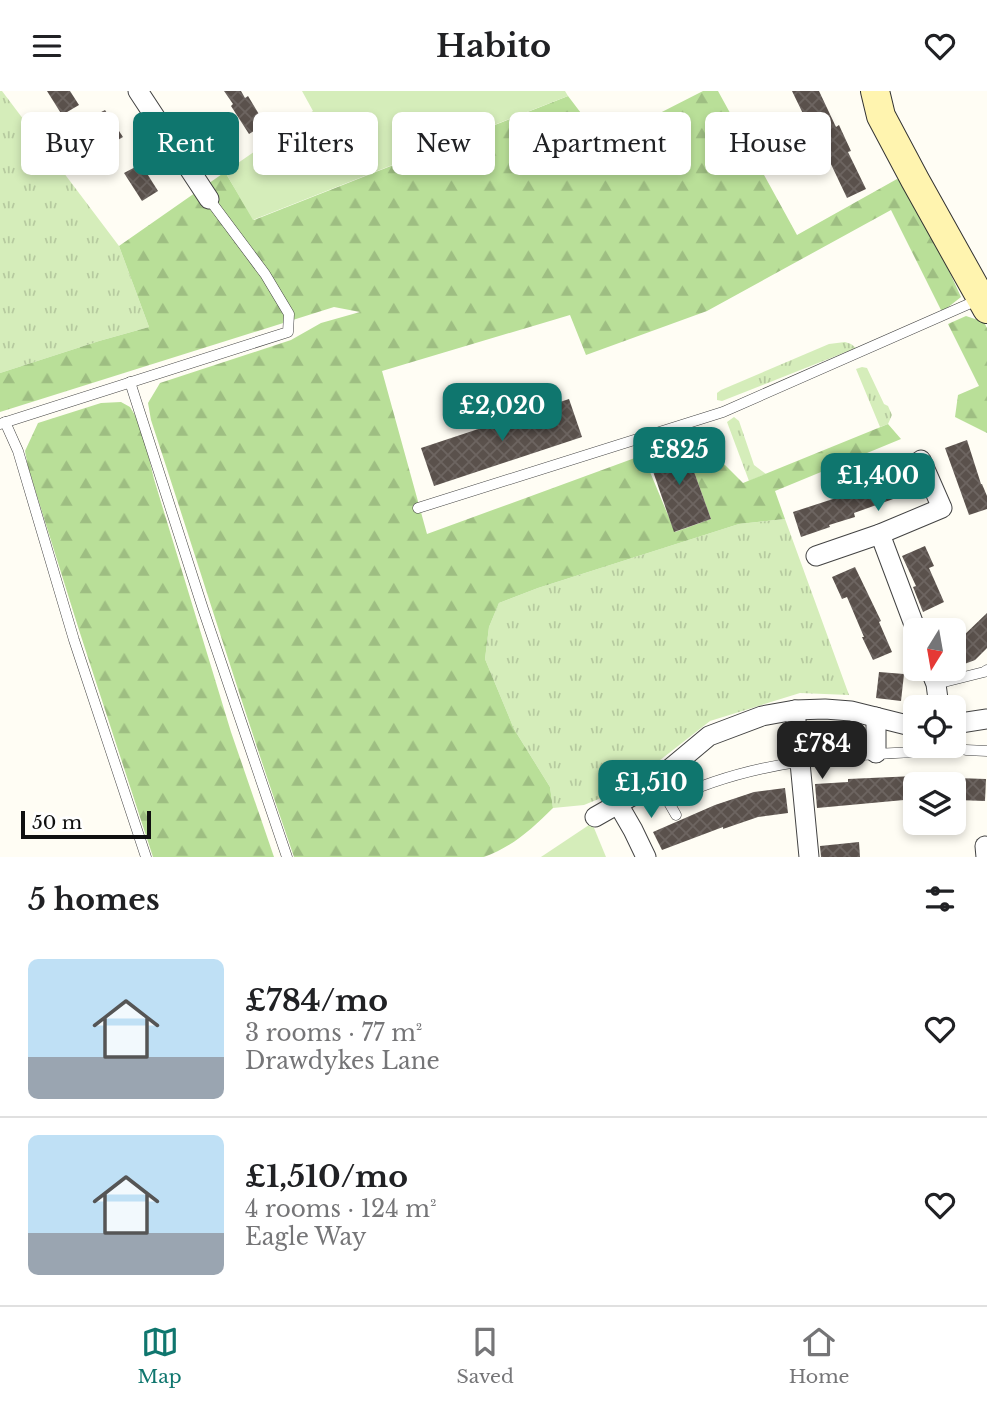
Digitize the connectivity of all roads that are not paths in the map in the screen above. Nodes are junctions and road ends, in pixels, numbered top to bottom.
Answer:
1 (138, 91) edge
2 (875, 91) edge
3 (209, 199) joint
4 (984, 304) edge
5 (130, 382) junction
6 (2, 423) edge
7 (920, 460) dead end
8 (418, 508) dead end
9 (880, 534) junction
10 (817, 556) dead end
11 (912, 618) edge
12 (987, 670) edge
13 (966, 673) edge
14 (795, 710) junction
15 (876, 717) junction
16 (987, 719) edge
17 (966, 722) edge
18 (903, 724) edge
19 (966, 750) edge
20 (987, 751) edge
21 (903, 752) edge
22 (876, 753) junction
23 (800, 761) junction
24 (618, 804) junction
25 (676, 815) dead end
26 (594, 817) dead end
27 (146, 857) edge
28 (287, 857) edge
29 (646, 857) edge
30 (809, 857) edge

1 - 3 street
2 - 4 street
3 - 5 lane
4 - 8 lane
5 - 6 lane
5 - 28 lane
6 - 27 lane
7 - 9 street
9 - 10 street
9 - 11 street
12 - 13 lane
14 - 15 street
14 - 23 street
14 - 24 street
15 - 18 street
15 - 22 street
16 - 17 street
19 - 20 lane
21 - 22 lane
22 - 23 lane
23 - 25 lane
23 - 30 street
24 - 26 street
24 - 29 street

